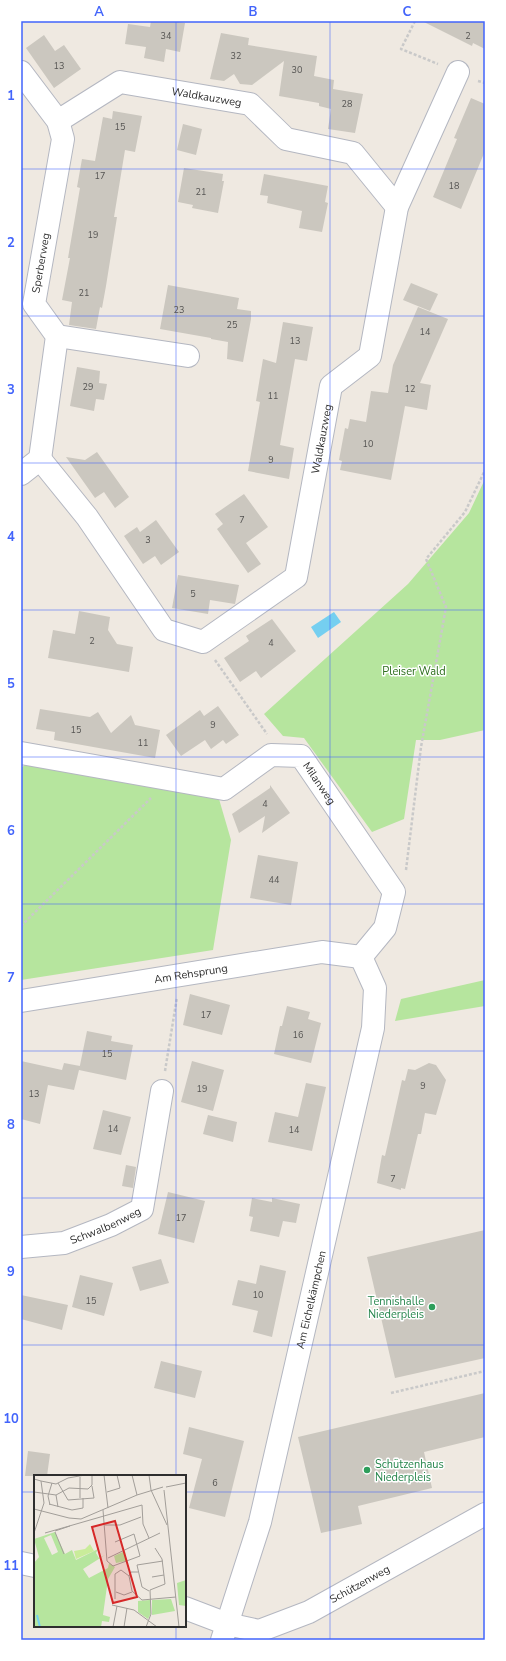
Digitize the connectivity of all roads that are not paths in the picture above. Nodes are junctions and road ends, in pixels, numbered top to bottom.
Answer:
1 (21, 72) edge
2 (458, 72) road end
3 (58, 120) junction
4 (397, 207) junction
5 (56, 336) junction
6 (188, 356) dead end
7 (40, 459) junction
8 (21, 474) edge
9 (21, 753) edge
10 (361, 957) junction
11 (21, 1001) edge
12 (162, 1091) road end
13 (21, 1247) edge
14 (485, 1514) edge
15 (21, 1563) edge
16 (34, 1566) edge
17 (186, 1609) edge
18 (225, 1632) edge

1 - 3 street, Sperberweg
2 - 4 street, Waldkauzweg
3 - 4 street, Waldkauzweg
3 - 5 street, Sperberweg
4 - 7 street, Waldkauzweg
5 - 6 street
5 - 7 street
7 - 8 street
9 - 10 street, Milanweg
10 - 11 street, Am Rehsprung
10 - 18 street, Am Eichelkämpchen
12 - 13 street, Schwalbenweg
14 - 18 street, Schützenweg
15 - 16 street
17 - 18 street, Schützenweg

